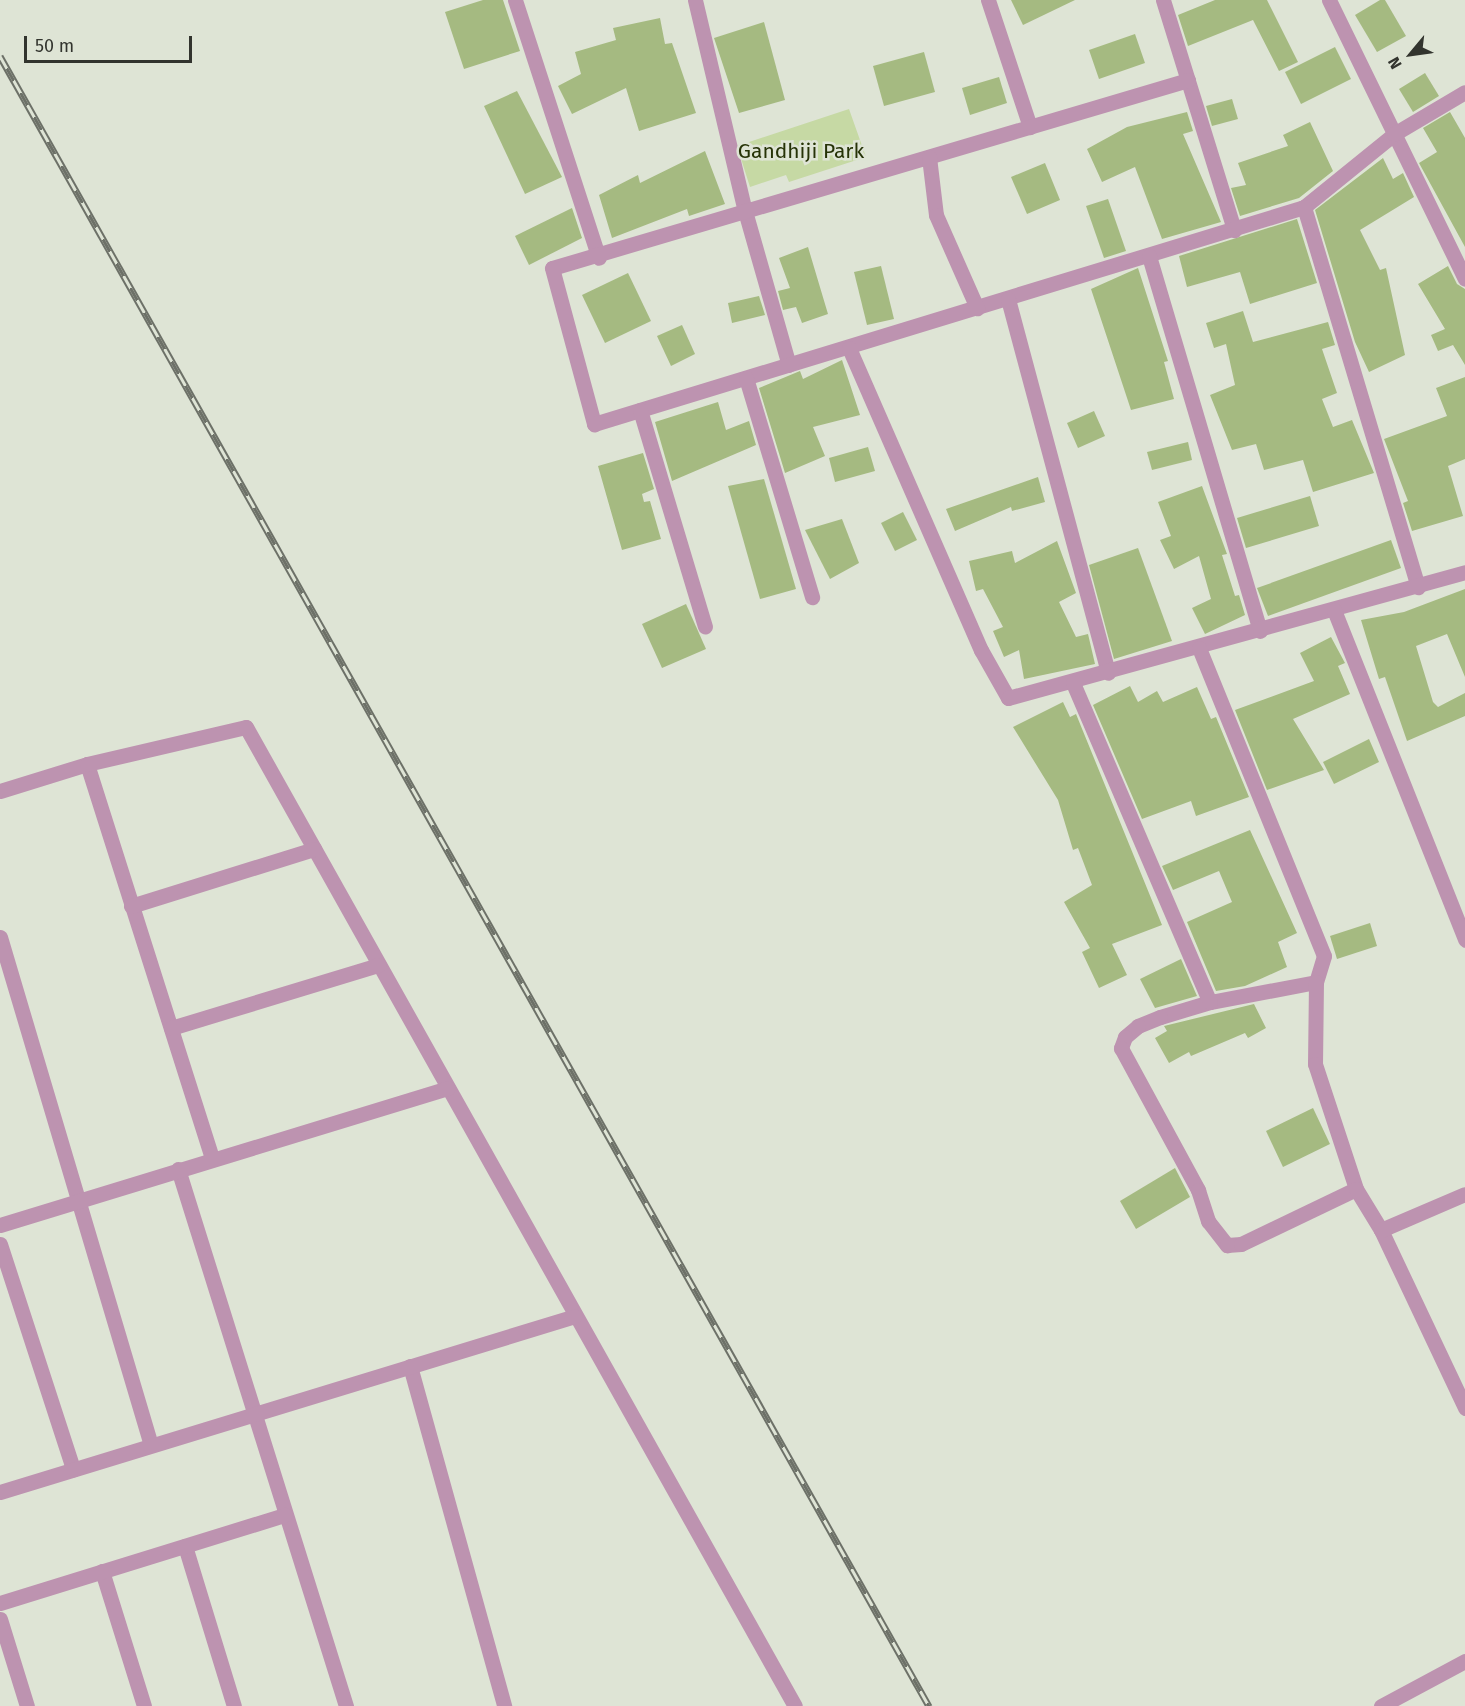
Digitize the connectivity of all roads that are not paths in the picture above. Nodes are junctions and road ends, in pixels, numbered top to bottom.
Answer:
1 (515, 0) edge
2 (695, 0) edge
3 (988, 0) edge
4 (1163, 0) edge
5 (1329, 0) edge
6 (1188, 80) junction
7 (1465, 92) edge
8 (1030, 127) junction
9 (1394, 134) junction
10 (928, 157) junction
11 (1304, 207) junction
12 (745, 211) junction
13 (1234, 230) junction
14 (1149, 256) junction
15 (599, 258) junction
16 (1465, 279) edge
17 (1008, 299) junction
18 (977, 308) junction
19 (849, 348) junction
20 (789, 365) junction
21 (746, 378) junction
22 (640, 410) junction
23 (1465, 572) edge
24 (1418, 586) junction
25 (812, 597) dead end
26 (1334, 610) junction
27 (705, 627) dead end
28 (1260, 631) junction
29 (1199, 648) junction
30 (1108, 674) junction
31 (1073, 683) junction
32 (87, 764) junction
33 (0, 791) edge
34 (314, 849) junction
35 (131, 906) junction
36 (0, 937) edge
37 (1465, 940) edge
38 (379, 965) junction
39 (1316, 982) junction
40 (1209, 1002) junction
41 (171, 1028) junction
42 (448, 1088) junction
43 (212, 1159) junction
44 (178, 1169) junction
45 (1356, 1189) junction
46 (1465, 1194) edge
47 (78, 1199) junction
48 (0, 1225) edge
49 (1381, 1230) junction
50 (0, 1244) edge
51 (575, 1316) junction
52 (410, 1366) junction
53 (1465, 1408) edge
54 (255, 1413) junction
55 (151, 1445) junction
56 (73, 1470) junction
57 (0, 1492) edge
58 (285, 1515) junction
59 (185, 1545) junction
60 (102, 1571) junction
61 (0, 1603) edge
62 (0, 1619) edge
63 (1465, 1661) edge
64 (27, 1706) edge
65 (144, 1706) edge
66 (234, 1706) edge
67 (346, 1706) edge
68 (504, 1706) edge
69 (795, 1706) edge
70 (1381, 1706) edge

1 - 15 street
2 - 12 street
3 - 8 street
4 - 6 street
5 - 9 street
6 - 8 street
6 - 13 street
7 - 9 street
8 - 10 street
9 - 11 street
9 - 16 street
10 - 12 street
10 - 18 street
11 - 13 street
11 - 24 street
12 - 15 street
12 - 20 street
13 - 14 street
14 - 17 street
14 - 28 street
15 - 22 street
17 - 18 street
17 - 30 street
18 - 19 street
19 - 20 street
19 - 31 street
20 - 21 street
21 - 22 street
21 - 25 street
22 - 27 street
23 - 24 street
24 - 26 street
26 - 28 street
26 - 37 street
28 - 29 street
29 - 30 street
29 - 39 street
30 - 31 street
31 - 40 street
32 - 33 street
32 - 34 street
32 - 35 street
34 - 35 street
34 - 38 street
35 - 41 street
36 - 47 street
38 - 41 street
38 - 42 street
39 - 40 street
39 - 45 street
40 - 45 street
41 - 43 street
42 - 43 street
42 - 51 street
43 - 44 street
44 - 47 street
44 - 54 street
45 - 49 street
46 - 49 street
47 - 48 street
47 - 55 street
49 - 53 street
50 - 56 street
51 - 52 street
51 - 69 street
52 - 54 street
52 - 68 street
54 - 55 street
54 - 58 street
55 - 56 street
56 - 57 street
58 - 59 street
58 - 67 street
59 - 60 street
59 - 66 street
60 - 61 street
60 - 65 street
62 - 64 street
63 - 70 street

